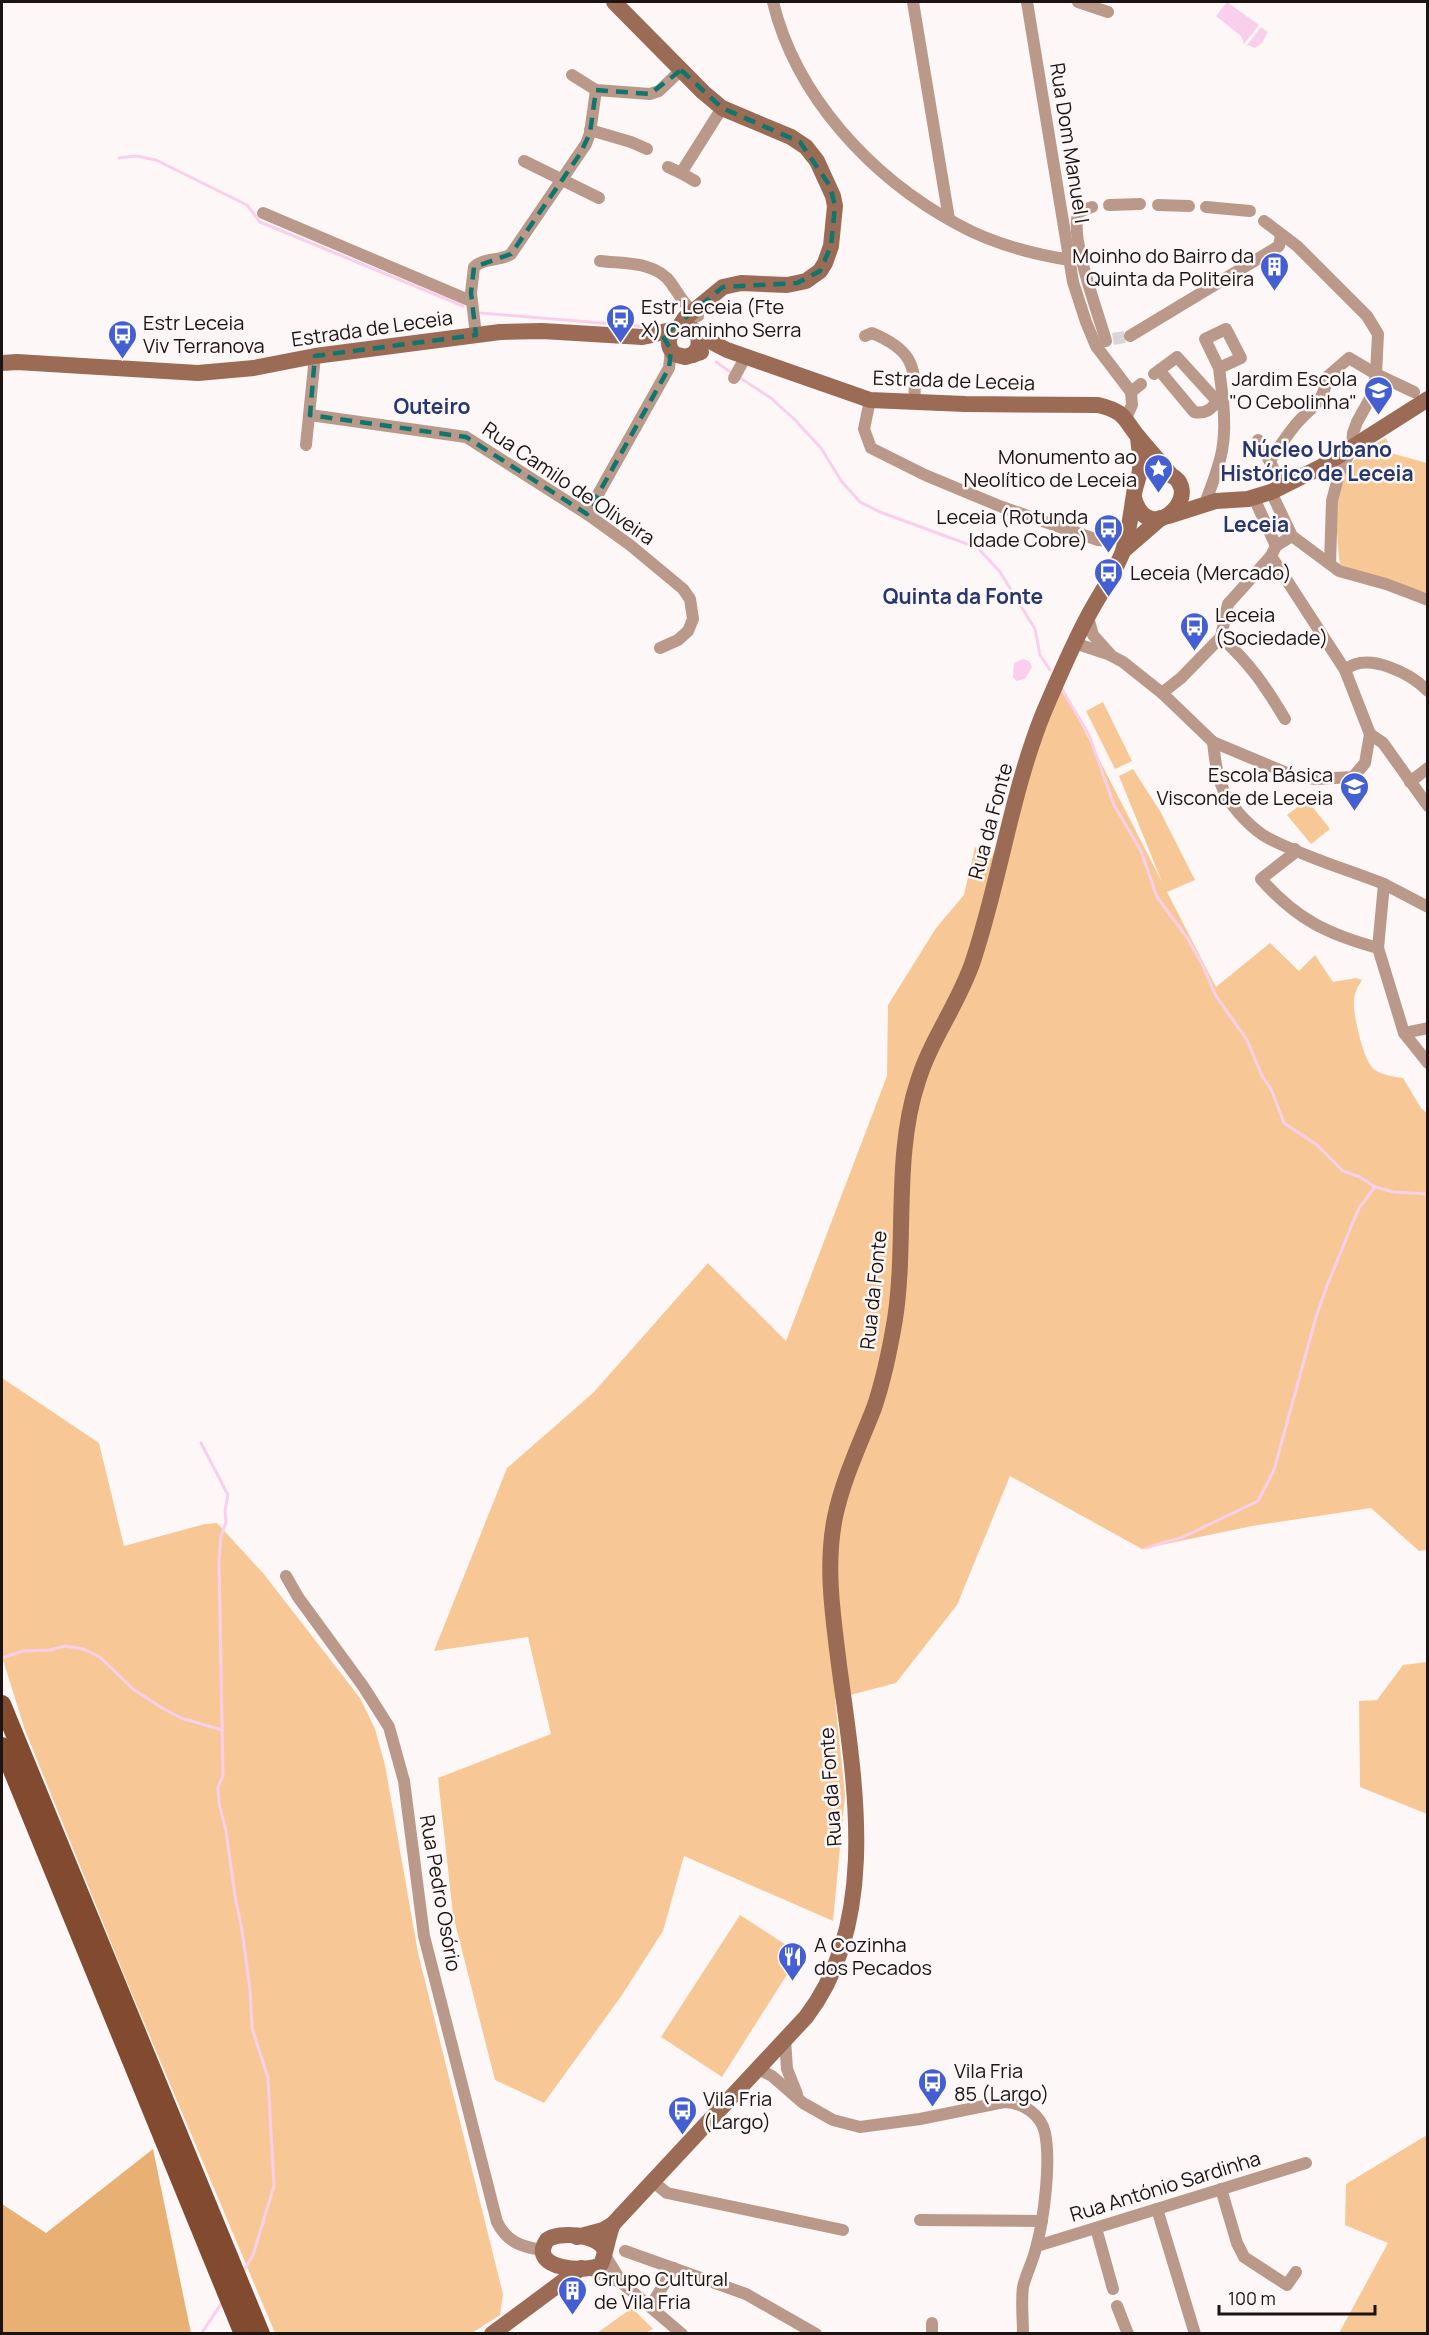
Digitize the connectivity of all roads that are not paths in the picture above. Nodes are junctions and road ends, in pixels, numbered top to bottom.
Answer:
1 (614, 2) edge
2 (773, 2) edge
3 (913, 2) edge
4 (1027, 2) edge
5 (1078, 2) edge
6 (1108, 12) dead end
7 (681, 70) junction
8 (572, 75) dead end
9 (596, 90) junction
10 (722, 108) junction
11 (590, 130) junction
12 (647, 149) dead end
13 (524, 161) dead end
14 (668, 166) dead end
15 (681, 173) junction
16 (562, 178) junction
17 (695, 181) dead end
18 (599, 198) dead end
19 (1140, 204) dead end
20 (1109, 205) dead end
21 (1158, 205) dead end
22 (1189, 206) dead end
23 (1092, 207) dead end
24 (1206, 207) dead end
25 (1250, 211) dead end
26 (263, 213) dead end
27 (949, 219) junction
28 (1264, 222) dead end
29 (1281, 235) junction
30 (1070, 260) junction
31 (600, 261) dead end
32 (471, 301) junction
33 (698, 319) junction
34 (676, 328) junction
35 (476, 335) junction
36 (865, 336) dead end
37 (1130, 336) tunnel mouth
38 (642, 337) junction
39 (1105, 342) junction
40 (670, 349) junction
41 (727, 350) junction
42 (691, 355) junction
43 (315, 357) junction
44 (2, 363) edge
45 (1219, 368) dead end
46 (1376, 374) junction
47 (665, 375) junction
48 (1421, 395) edge
49 (870, 400) junction
50 (1220, 401) junction
51 (914, 402) junction
52 (310, 415) junction
53 (1126, 418) junction
54 (1138, 437) junction
55 (1258, 440) dead end
56 (306, 445) dead end
57 (1352, 448) junction
58 (1270, 459) junction
59 (1174, 478) junction
60 (1277, 489) junction
61 (1135, 490) junction
62 (1251, 498) junction
63 (1211, 500) junction
64 (587, 514) junction
65 (1165, 517) junction
66 (1292, 536) junction
67 (1123, 548) junction
68 (1274, 551) junction
69 (1330, 564) junction
70 (1428, 600) edge
71 (1088, 617) junction
72 (1221, 637) junction
73 (1074, 643) junction
74 (660, 648) dead end
75 (1110, 655) junction
76 (1345, 670) junction
77 (1428, 691) edge
78 (1162, 693) junction
79 (1285, 719) dead end
80 (1370, 734) junction
81 (1213, 742) junction
82 (1428, 768) edge
83 (1410, 782) junction
84 (1428, 806) edge
85 (1295, 849) junction
86 (1384, 884) junction
87 (1428, 907) edge
88 (1378, 948) junction
89 (1428, 1028) edge
90 (1404, 1033) junction
91 (1428, 1063) edge
92 (286, 1576) dead end
93 (2, 1704) edge
94 (2, 1746) edge
95 (785, 2038) junction
96 (758, 2069) junction
97 (803, 2103) junction
98 (1306, 2163) dead end
99 (652, 2181) junction
100 (1221, 2189) junction
101 (1157, 2209) junction
102 (920, 2220) dead end
103 (1041, 2221) junction
104 (613, 2224) junction
105 (1096, 2228) junction
106 (843, 2230) dead end
107 (577, 2237) junction
108 (1037, 2246) junction
109 (626, 2251) dead end
110 (604, 2252) junction
111 (545, 2256) junction
112 (585, 2268) junction
113 (674, 2268) junction
114 (1296, 2272) dead end
115 (622, 2283) junction
116 (1113, 2289) dead end
117 (541, 2296) junction
118 (1117, 2306) dead end
119 (650, 2307) junction
120 (243, 2334) edge
121 (261, 2334) edge
122 (492, 2334) edge
123 (682, 2334) edge
124 (816, 2334) edge
125 (1023, 2334) edge
126 (1128, 2334) edge
127 (1195, 2334) edge

1 - 7 main road
2 - 27 street
3 - 27 street
4 - 30 street, Rua Dom Manuel I
5 - 6 street
7 - 9 street
7 - 10 main road
8 - 9 street
9 - 11 street
10 - 15 street
10 - 33 main road
11 - 12 street
11 - 16 street
13 - 16 street
14 - 15 street
15 - 17 street
16 - 18 street
16 - 32 street
19 - 20 street
21 - 22 street
23 - 39 street
24 - 25 street
26 - 32 street
27 - 30 street
28 - 29 street
29 - 37 street
29 - 46 street
30 - 39 street, Rua Dom Manuel I
31 - 33 street
32 - 35 street
33 - 34 main road, Estrada de Leceia
33 - 41 main road, Estrada de Leceia
33 - 42 main road
34 - 38 main road, Estrada de Leceia
34 - 40 main road
35 - 38 main road, Estrada de Leceia
35 - 43 main road, Estrada de Leceia
36 - 51 street
38 - 40 main road, Estrada de Leceia
39 - 53 street, Rua Dom Manuel I
40 - 42 main road, Estrada de Leceia
40 - 47 street
41 - 42 main road, Estrada de Leceia
41 - 49 main road, Estrada de Leceia
42 - 47 street
43 - 44 main road, Estrada de Leceia
43 - 52 street
45 - 50 street
46 - 48 street
46 - 57 street
46 - 58 street
47 - 64 street
48 - 57 main road
49 - 51 main road, Estrada de Leceia
49 - 67 street
50 - 50 street
50 - 63 street
51 - 53 main road, Estrada de Leceia
52 - 56 street
52 - 64 street, Rua Camilo de Oliveira
53 - 54 main road
54 - 59 main road
54 - 61 main road
55 - 58 street
57 - 60 main road
57 - 69 street
58 - 60 street
59 - 61 main road
59 - 63 main road
59 - 65 main road
60 - 62 main road
60 - 66 street
61 - 65 main road
61 - 67 main road, Rua da Fonte
62 - 63 main road
62 - 68 street
63 - 65 main road
64 - 74 street, Rua Camilo de Oliveira
65 - 67 main road, Rua da Fonte
66 - 68 street
66 - 69 street
67 - 71 main road, Rua da Fonte
68 - 72 street
68 - 76 street
69 - 70 street
71 - 73 main road, Rua da Fonte
71 - 75 street
72 - 78 street
72 - 79 street
73 - 75 street
73 - 95 main road, Rua da Fonte
75 - 78 street
76 - 77 street
76 - 80 street
78 - 81 street
80 - 81 street
80 - 83 street
81 - 85 street
82 - 83 street
83 - 84 street
85 - 86 street
85 - 88 street
86 - 87 street
86 - 88 street
88 - 90 street
89 - 90 street
90 - 91 street
92 - 111 street, Rua Pedro Osório
93 - 121 main road
94 - 120 main road
95 - 96 main road, Rua da Fonte
95 - 97 street
96 - 97 street
96 - 99 main road, Rua da Fonte
97 - 103 street
98 - 100 street, Rua António Sardinha
99 - 104 main road, Rua da Fonte
99 - 106 street
100 - 101 street, Rua António Sardinha
100 - 114 street
101 - 105 street, Rua António Sardinha
101 - 127 street
102 - 103 street
103 - 108 street
104 - 107 main road
104 - 110 main road
105 - 108 street, Rua António Sardinha
105 - 116 street
107 - 110 main road
107 - 111 main road
108 - 125 street
109 - 113 street
110 - 112 main road
110 - 115 street
111 - 112 main road
111 - 117 main road
112 - 115 street
112 - 117 main road
113 - 119 street
113 - 124 street
115 - 119 street
117 - 122 main road
118 - 126 street
119 - 123 street

